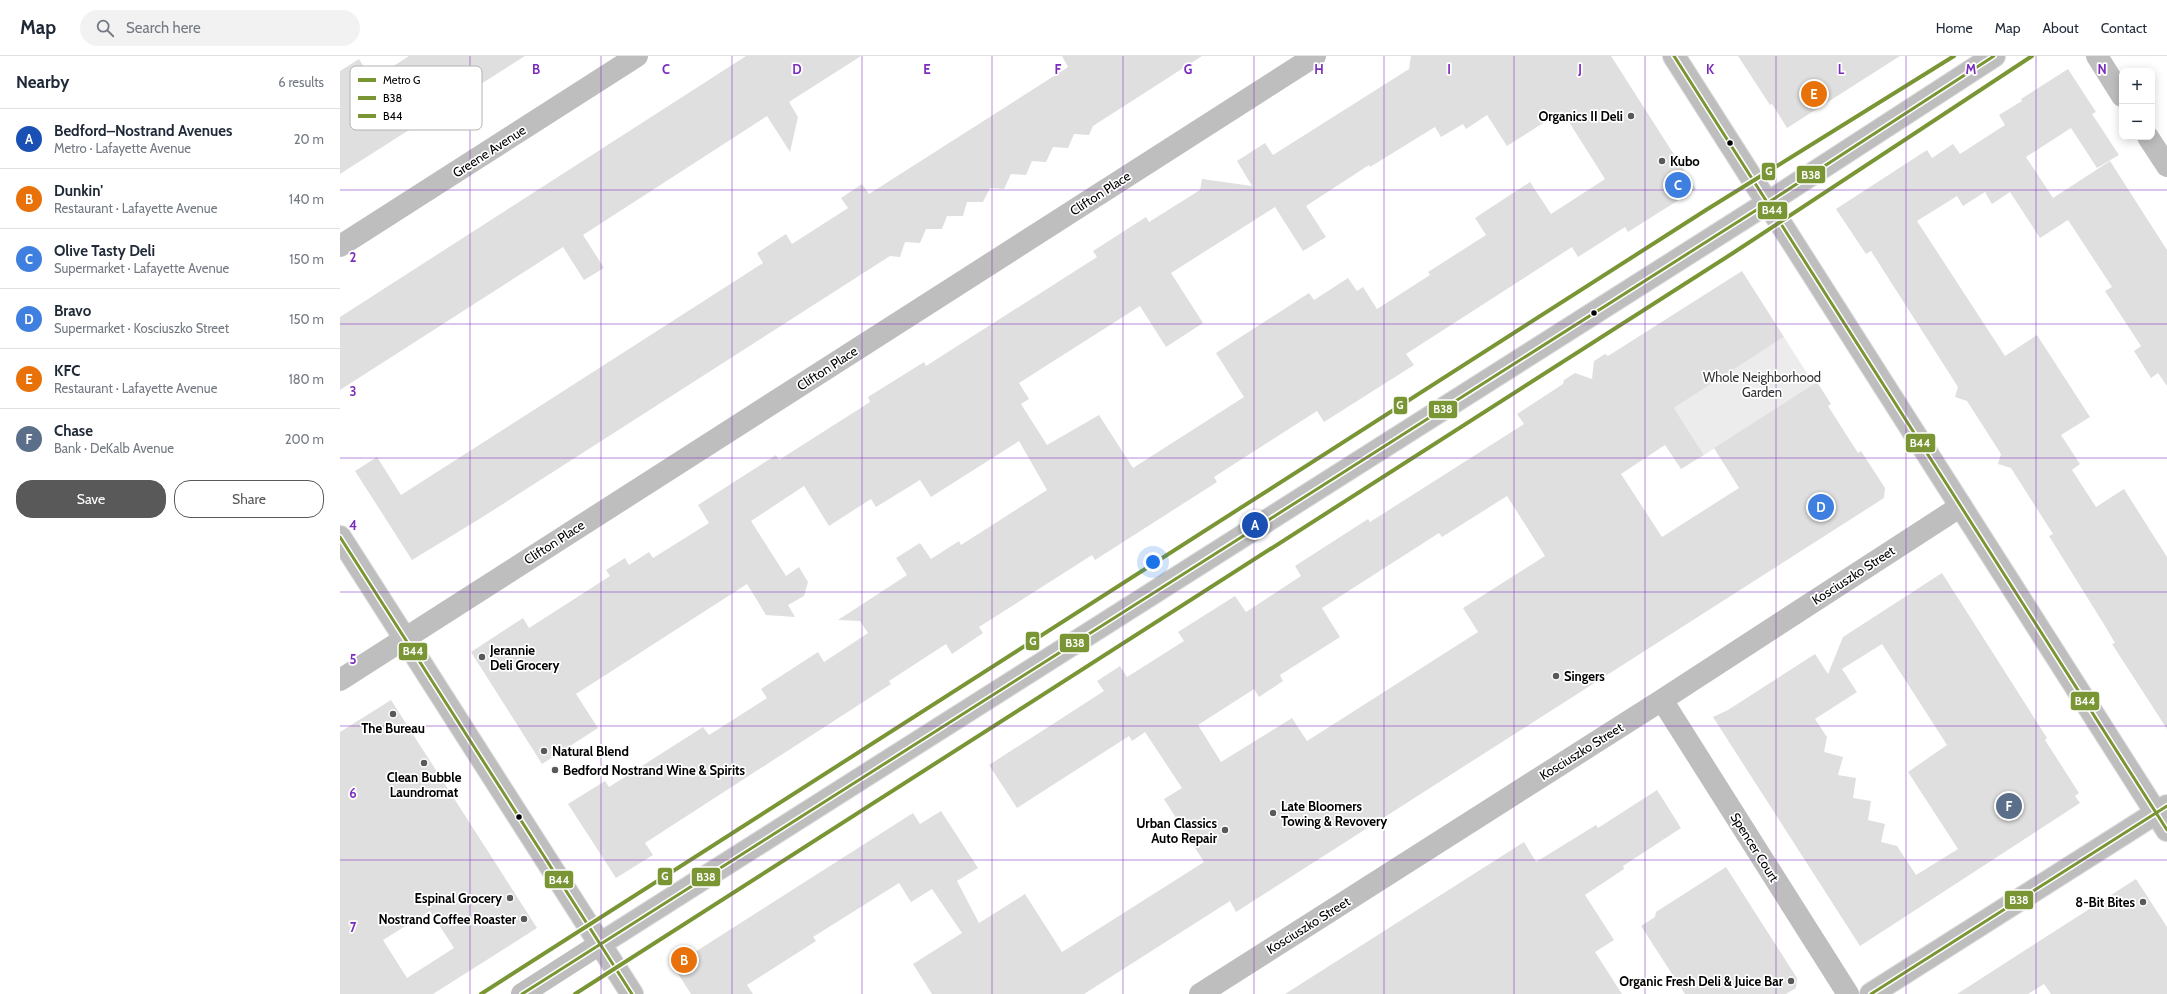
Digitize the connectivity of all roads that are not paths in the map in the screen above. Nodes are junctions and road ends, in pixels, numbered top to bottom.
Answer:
1 (637, 56) edge
2 (1315, 56) edge
3 (1674, 56) edge
4 (1994, 56) edge
5 (2096, 56) edge
6 (2119, 91) edge
7 (2150, 140) edge
8 (2167, 166) edge
9 (1769, 202) junction
10 (340, 246) edge
11 (1960, 506) junction
12 (340, 537) edge
13 (404, 638) junction
14 (340, 680) edge
15 (1662, 700) junction
16 (2163, 816) edge
17 (600, 944) junction
18 (522, 994) edge
19 (632, 994) edge
20 (1200, 994) edge
21 (1848, 994) edge
22 (1871, 994) edge

1 - 10 main road, Greene Avenue
2 - 13 main road, Clifton Place
3 - 9 main road
4 - 9 main road
5 - 6 main road
7 - 8 main road
9 - 11 main road
9 - 17 main road
11 - 15 main road, Kosciuszko Street
11 - 16 main road
12 - 13 main road
13 - 14 main road, Clifton Place
13 - 17 main road
15 - 20 main road, Kosciuszko Street
15 - 21 main road, Spencer Court
16 - 22 main road
17 - 18 main road
17 - 19 main road

